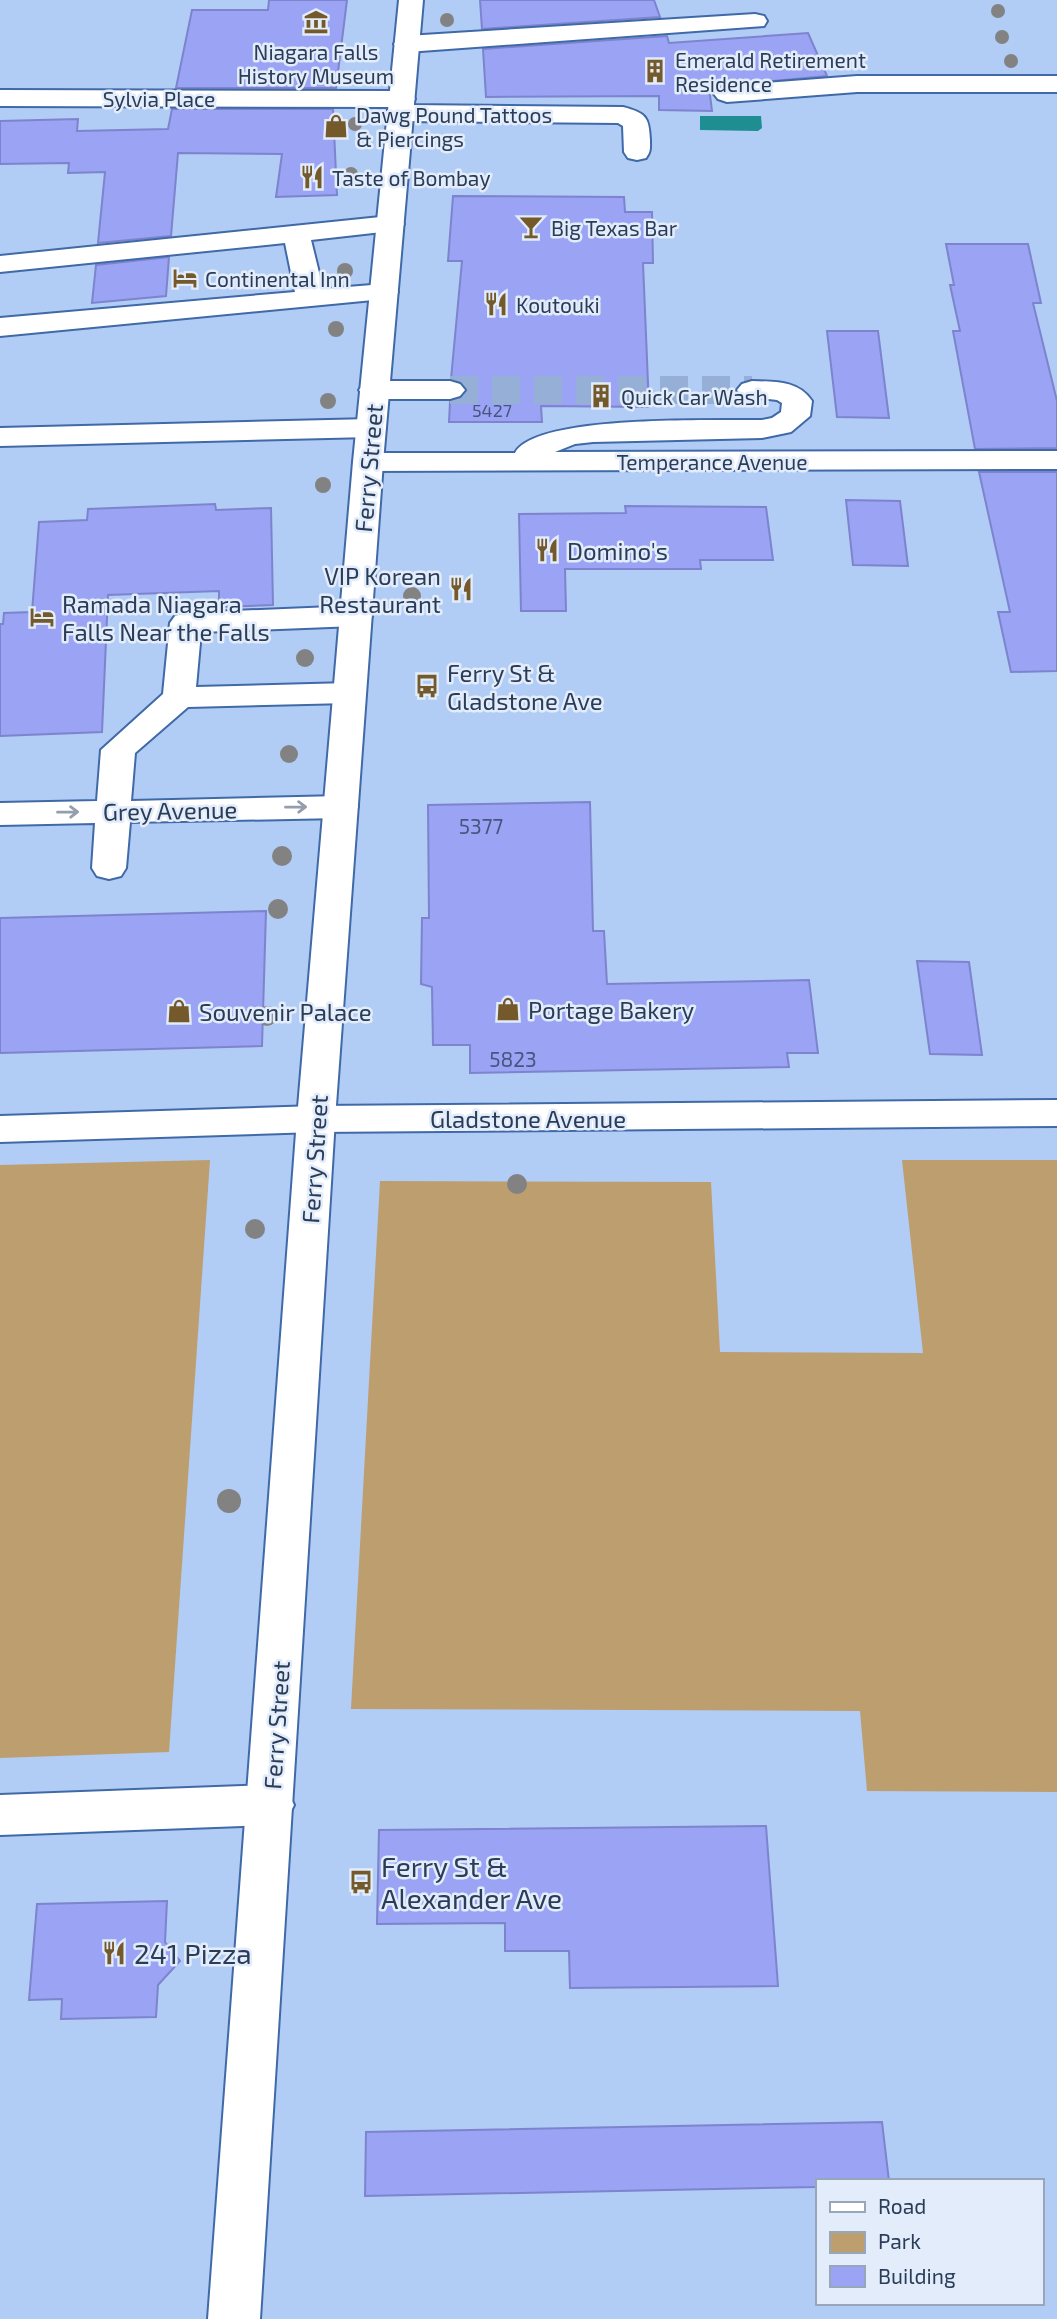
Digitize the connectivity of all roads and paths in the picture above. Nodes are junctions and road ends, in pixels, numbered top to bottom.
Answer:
1 (411, 0) edge
2 (755, 21) dead end
3 (407, 44) junction
4 (1057, 84) edge
5 (727, 94) dead end
6 (0, 98) edge
7 (401, 106) junction
8 (637, 152) dead end
9 (390, 224) junction
10 (296, 233) junction
11 (0, 264) edge
12 (384, 292) junction
13 (311, 299) junction
14 (0, 327) edge
15 (374, 390) junction
16 (450, 390) tunnel mouth
17 (752, 390) tunnel mouth
18 (371, 428) junction
19 (0, 437) edge
20 (1057, 460) edge
21 (368, 462) junction
22 (509, 462) junction
23 (356, 615) junction
24 (349, 693) junction
25 (179, 697) junction
26 (341, 807) junction
27 (113, 811) junction
28 (0, 814) edge
29 (109, 868) dead end
30 (1057, 1113) edge
31 (316, 1119) junction
32 (0, 1129) edge
33 (271, 1805) junction
34 (0, 1815) edge
35 (234, 2319) edge

1 - 3 main road, Ferry Street
2 - 3 main road
3 - 7 main road, Ferry Street
4 - 5 main road
6 - 7 main road, Sylvia Place
7 - 8 main road, Sylvia Place
7 - 9 main road, Ferry Street
9 - 10 main road
9 - 12 main road, Ferry Street
10 - 11 main road
10 - 13 main road
12 - 13 main road
12 - 15 main road, Ferry Street
13 - 14 main road
15 - 16 main road
15 - 18 main road, Ferry Street
17 - 22 main road
18 - 19 main road
18 - 21 main road, Ferry Street
20 - 22 main road, Temperance Avenue
21 - 22 main road, Temperance Avenue
21 - 23 main road, Ferry Street
23 - 24 main road, Ferry Street
23 - 25 main road
24 - 25 main road
24 - 26 main road, Ferry Street
25 - 27 main road
27 -> 26 main road, Grey Avenue
26 - 31 main road, Ferry Street
28 -> 27 main road, Grey Avenue
27 - 29 main road
30 - 31 main road, Gladstone Avenue
31 - 32 main road, Gladstone Avenue
31 - 33 main road, Ferry Street
33 - 34 main road
33 - 35 main road, Ferry Street

